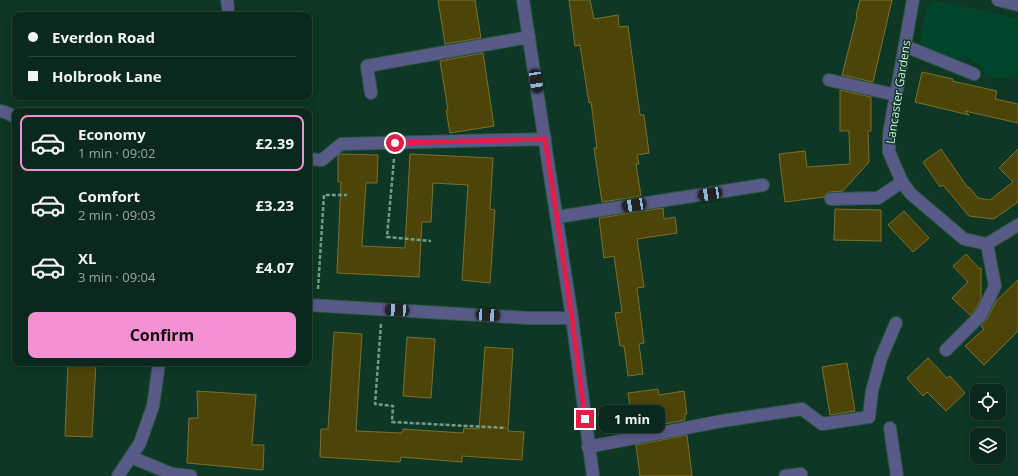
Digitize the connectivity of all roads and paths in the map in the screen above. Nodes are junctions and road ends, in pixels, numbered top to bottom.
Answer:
1 (523, 0) edge
2 (913, 0) edge
3 (998, 0) edge
4 (1018, 5) edge
5 (529, 37) junction
6 (905, 46) junction
7 (974, 74) dead end
8 (829, 80) dead end
9 (371, 93) dead end
10 (896, 95) junction
11 (0, 111) edge
12 (12, 116) edge
13 (545, 139) junction
14 (395, 143) junction
15 (312, 159) edge
16 (902, 182) junction
17 (763, 185) dead end
18 (347, 195) dead end
19 (831, 199) dead end
20 (557, 217) junction
21 (1018, 226) edge
22 (431, 241) dead end
23 (987, 244) junction
24 (313, 306) edge
25 (382, 310) junction
26 (572, 318) junction
27 (896, 323) dead end
28 (946, 350) dead end
29 (159, 366) edge
30 (506, 428) dead end
31 (890, 428) dead end
32 (588, 447) junction
33 (131, 457) junction
34 (118, 476) edge
35 (191, 476) edge
36 (593, 476) edge
37 (785, 476) edge
38 (801, 476) edge
39 (897, 476) edge

1 - 5 street
2 - 6 street, Lancaster Gardens
3 - 4 street
5 - 9 street
5 - 13 street
6 - 7 street
6 - 10 street, Lancaster Gardens
8 - 10 street
10 - 16 street, Lancaster Gardens
11 - 12 street
13 - 14 street
13 - 20 street
14 - 15 street
14 - 22 path
16 - 19 street
16 - 23 street, Lancaster Gardens
17 - 20 street
18 - 24 path
20 - 26 street
21 - 23 street
23 - 28 street
24 - 25 street
25 - 26 street
25 - 30 path
26 - 32 street
27 - 32 street
29 - 33 street
31 - 39 street
32 - 36 street
33 - 34 street
33 - 35 street
37 - 38 street

